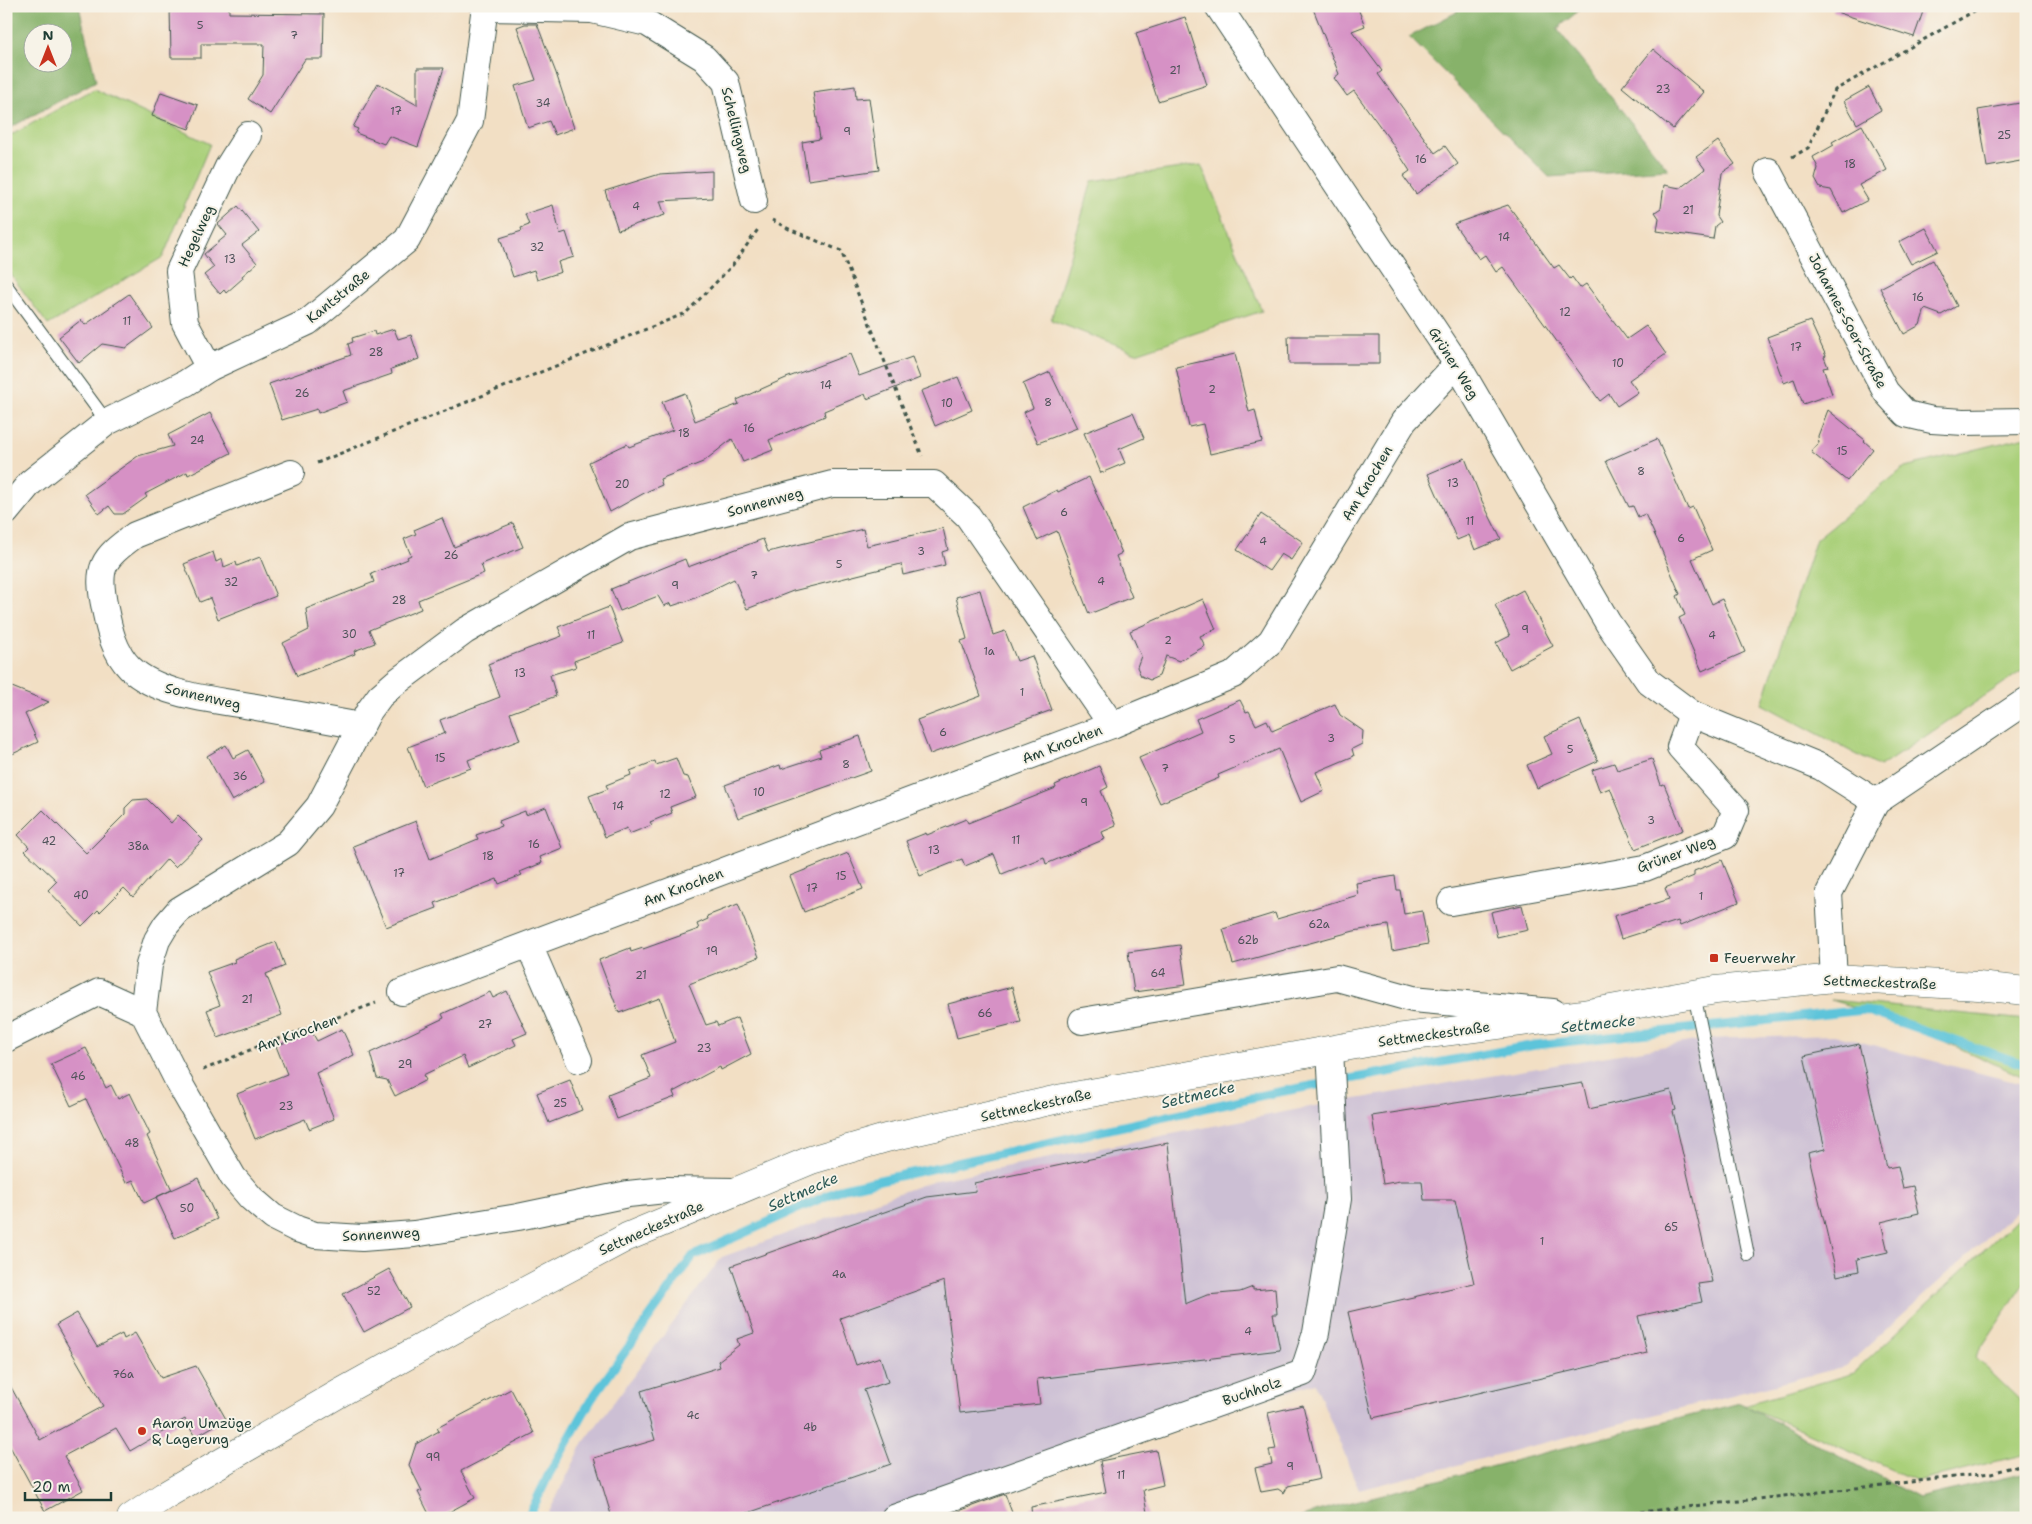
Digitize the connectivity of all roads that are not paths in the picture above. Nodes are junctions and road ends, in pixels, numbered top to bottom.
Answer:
1 (1218, 6) edge
2 (485, 7) edge
3 (248, 135) dead end
4 (1768, 171) road end
5 (754, 200) road end
6 (6, 285) edge
7 (1457, 364) junction
8 (209, 368) junction
9 (2026, 420) edge
10 (107, 422) junction
11 (292, 474) road end
12 (6, 512) edge
13 (2026, 701) edge
14 (1692, 714) junction
15 (1112, 725) junction
16 (361, 726) junction
17 (1876, 802) junction
18 (1451, 902) dead end
19 (529, 945) junction
20 (1834, 978) junction
21 (402, 992) road end
22 (2026, 992) edge
23 (1695, 1001) junction
24 (143, 1012) junction
25 (1583, 1014) junction
26 (1082, 1021) dead end
27 (6, 1039) edge
28 (1330, 1058) junction
29 (579, 1060) dead end
30 (735, 1192) junction
31 (1748, 1255) dead end
32 (131, 1518) edge
33 (894, 1518) edge

1 - 7 street, Grüner Weg
2 - 5 street, Schellingweg
2 - 8 street, Kantstraße
3 - 8 street, Hegelweg
4 - 9 street, Johannes-Soer-Straße
6 - 10 lane
7 - 14 street, Grüner Weg
7 - 15 street, Am Knochen
8 - 10 street, Kantstraße
10 - 12 street, Kantstraße
11 - 16 street, Sonnenweg
13 - 17 street
14 - 17 street, Grüner Weg
14 - 18 street, Grüner Weg
15 - 16 street, Sonnenweg
15 - 19 street, Am Knochen
16 - 24 street, Sonnenweg
17 - 20 street
19 - 21 street, Am Knochen
19 - 29 street
20 - 22 street, Settmeckestraße
20 - 23 street, Settmeckestraße
23 - 25 street, Settmeckestraße
23 - 31 lane
24 - 27 street
24 - 30 street, Sonnenweg
25 - 26 street
25 - 28 street, Settmeckestraße
28 - 30 street, Settmeckestraße
28 - 33 street, Buchholz
30 - 32 street, Settmeckestraße

